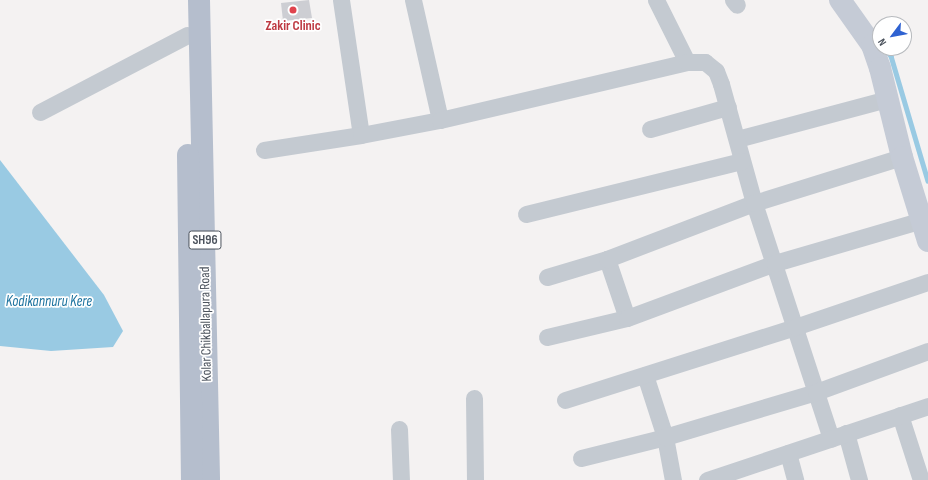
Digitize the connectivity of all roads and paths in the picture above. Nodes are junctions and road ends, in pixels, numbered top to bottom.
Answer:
1 (185, 0) edge
2 (199, 0) edge
3 (341, 0) edge
4 (414, 0) edge
5 (656, 0) edge
6 (840, 0) edge
7 (187, 35) junction
8 (687, 62) junction
9 (887, 99) junction
10 (728, 107) junction
11 (40, 112) dead end
12 (440, 120) junction
13 (650, 129) dead end
14 (360, 135) junction
15 (737, 139) junction
16 (264, 150) dead end
17 (902, 157) junction
18 (742, 160) junction
19 (754, 203) junction
20 (526, 214) dead end
21 (925, 229) edge
22 (607, 259) junction
23 (775, 263) junction
24 (547, 277) dead end
25 (928, 282) edge
26 (627, 318) junction
27 (795, 327) junction
28 (547, 337) dead end
29 (928, 351) edge
30 (645, 375) junction
31 (816, 392) junction
32 (474, 398) dead end
33 (565, 400) dead end
34 (928, 406) edge
35 (900, 415) junction
36 (399, 429) dead end
37 (665, 436) junction
38 (838, 436) junction
39 (788, 453) junction
40 (581, 458) dead end
41 (732, 476) edge
42 (192, 480) edge
43 (209, 480) edge
44 (401, 480) edge
45 (475, 480) edge
46 (673, 480) edge
47 (707, 480) edge
48 (795, 480) edge
49 (860, 480) edge
50 (921, 480) edge

1 - 7 main road, Kolar Chikballapura Road / SH96
2 - 43 main road, Kolar Chikballapura Road / SH96
3 - 14 street
4 - 12 street
5 - 8 street
6 - 9 street
7 - 11 street
7 - 42 main road, Kolar Chikballapura Road / SH96
8 - 10 street
8 - 12 street
9 - 15 street
9 - 17 street
10 - 13 street
10 - 15 street
12 - 14 street
14 - 16 street
15 - 18 street
17 - 19 street
17 - 21 street
18 - 19 street
18 - 20 street
19 - 22 street
19 - 23 street
21 - 23 street
22 - 24 street
22 - 26 street
23 - 26 street
23 - 27 street
25 - 27 street
26 - 28 street
27 - 30 street
27 - 31 street
29 - 31 street
30 - 33 street
30 - 37 street
31 - 37 street
31 - 38 street
32 - 45 street
34 - 35 street
35 - 38 street
35 - 50 street
36 - 44 street
37 - 40 street
37 - 46 street
38 - 39 street
38 - 49 street
39 - 41 street
39 - 48 street
41 - 47 street

